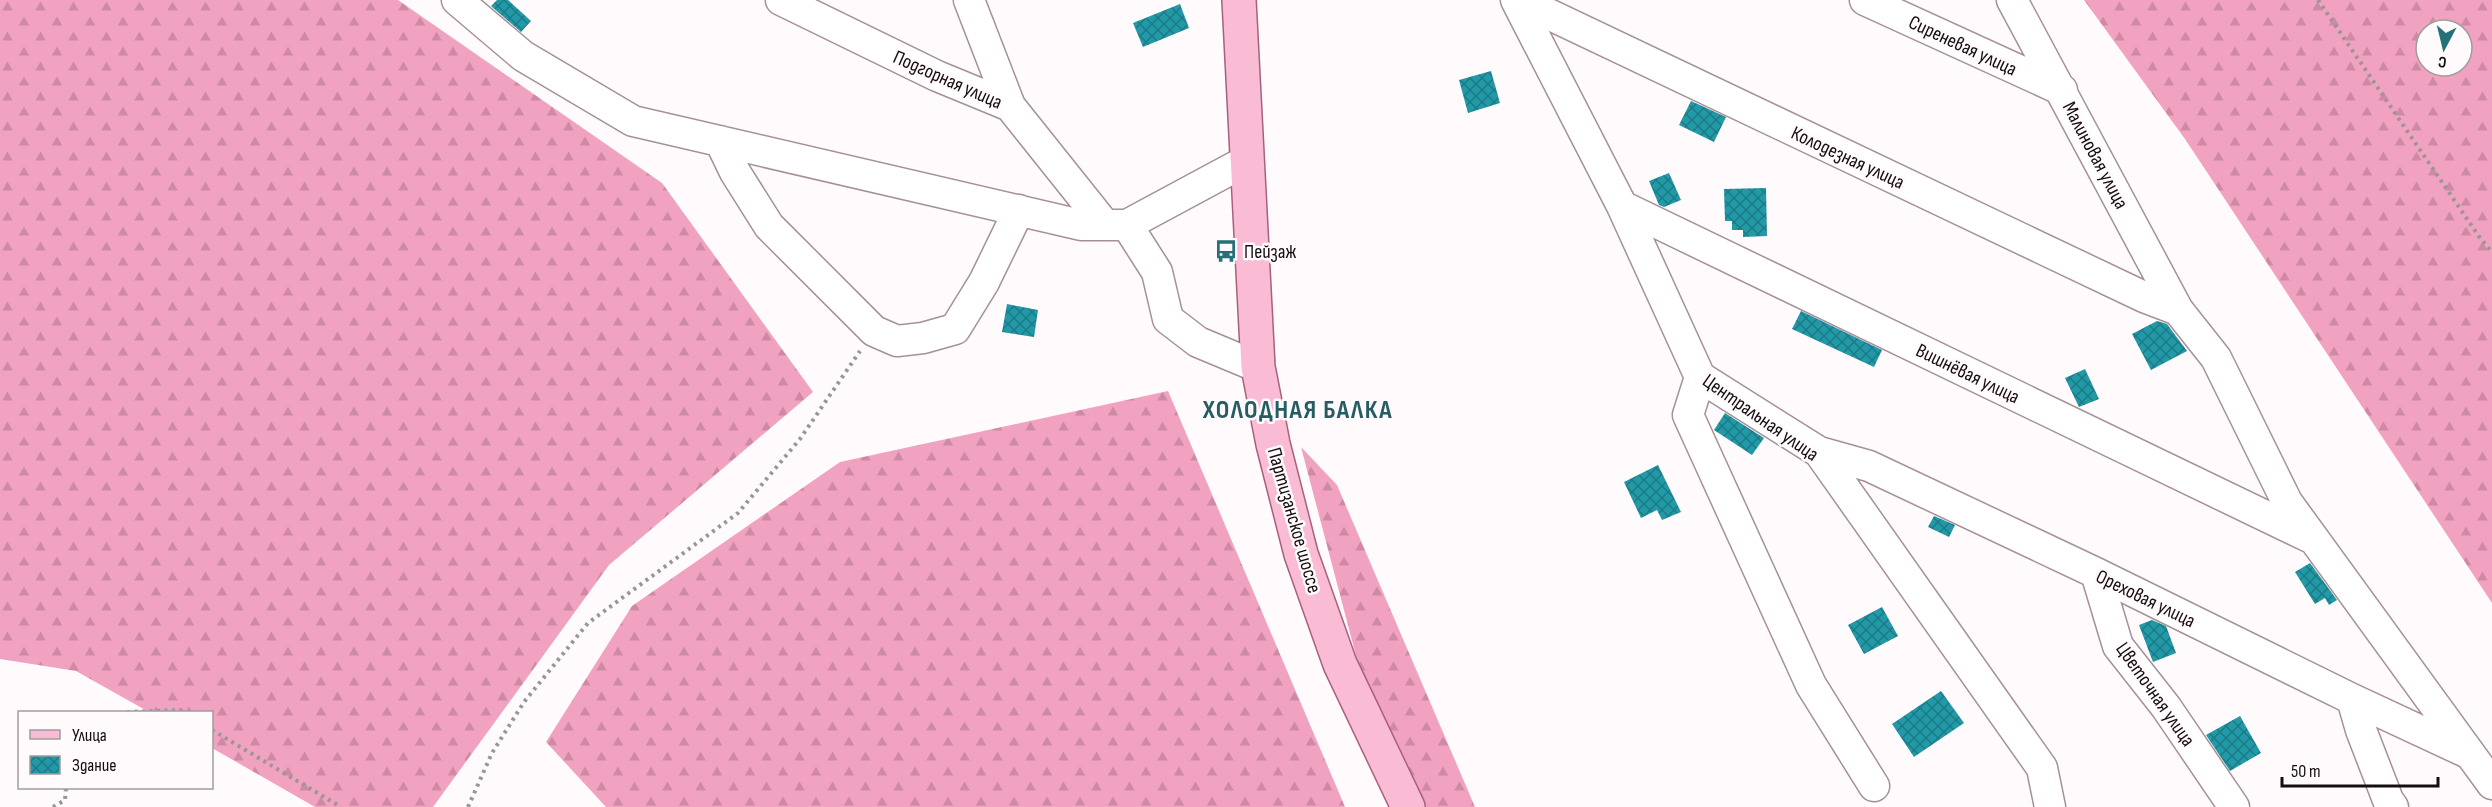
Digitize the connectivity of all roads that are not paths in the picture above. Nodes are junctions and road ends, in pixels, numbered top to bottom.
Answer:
1 (457, 0) edge
2 (781, 0) edge
3 (969, 0) edge
4 (1239, 0) edge
5 (1517, 0) edge
6 (1865, 0) edge
7 (2012, 0) edge
8 (2062, 90) junction
9 (1010, 106) junction
10 (720, 141) junction
11 (1246, 161) junction
12 (1623, 206) junction
13 (1018, 210) junction
14 (1116, 225) junction
15 (2178, 310) junction
16 (1258, 367) junction
17 (1700, 377) junction
18 (1819, 452) junction
19 (2313, 539) junction
20 (2096, 573) junction
21 (2352, 699) junction
22 (2470, 754) junction
23 (2492, 784) edge
24 (1874, 786) dead end
25 (1408, 807) edge
26 (2050, 807) edge
27 (2234, 807) edge
28 (2393, 807) edge

1 - 10 street
2 - 9 street, Подгорная улица
3 - 9 street
4 - 11 main road, Партизанское шоссе
5 - 12 street, Центральная улица
5 - 15 street, Колодезная улица
6 - 8 street, Сиреневая улица
7 - 8 street, Малиновая улица
8 - 15 street, Малиновая улица
9 - 14 street, Подгорная улица
10 - 13 street
10 - 13 street
11 - 14 street
11 - 16 main road, Партизанское шоссе
12 - 17 street, Центральная улица
12 - 19 street, Вишнёвая улица
13 - 14 street
14 - 16 street, Подгорная улица
15 - 19 street, Малиновая улица
16 - 25 main road, Партизанское шоссе
17 - 18 street, Центральная улица
17 - 24 street
18 - 20 street, Ореховая улица
18 - 26 street, Центральная улица
19 - 22 street, Малиновая улица
20 - 21 street, Ореховая улица
20 - 27 street, Цветочная улица
21 - 22 street, Ореховая улица
21 - 28 street
22 - 23 street, Малиновая улица

